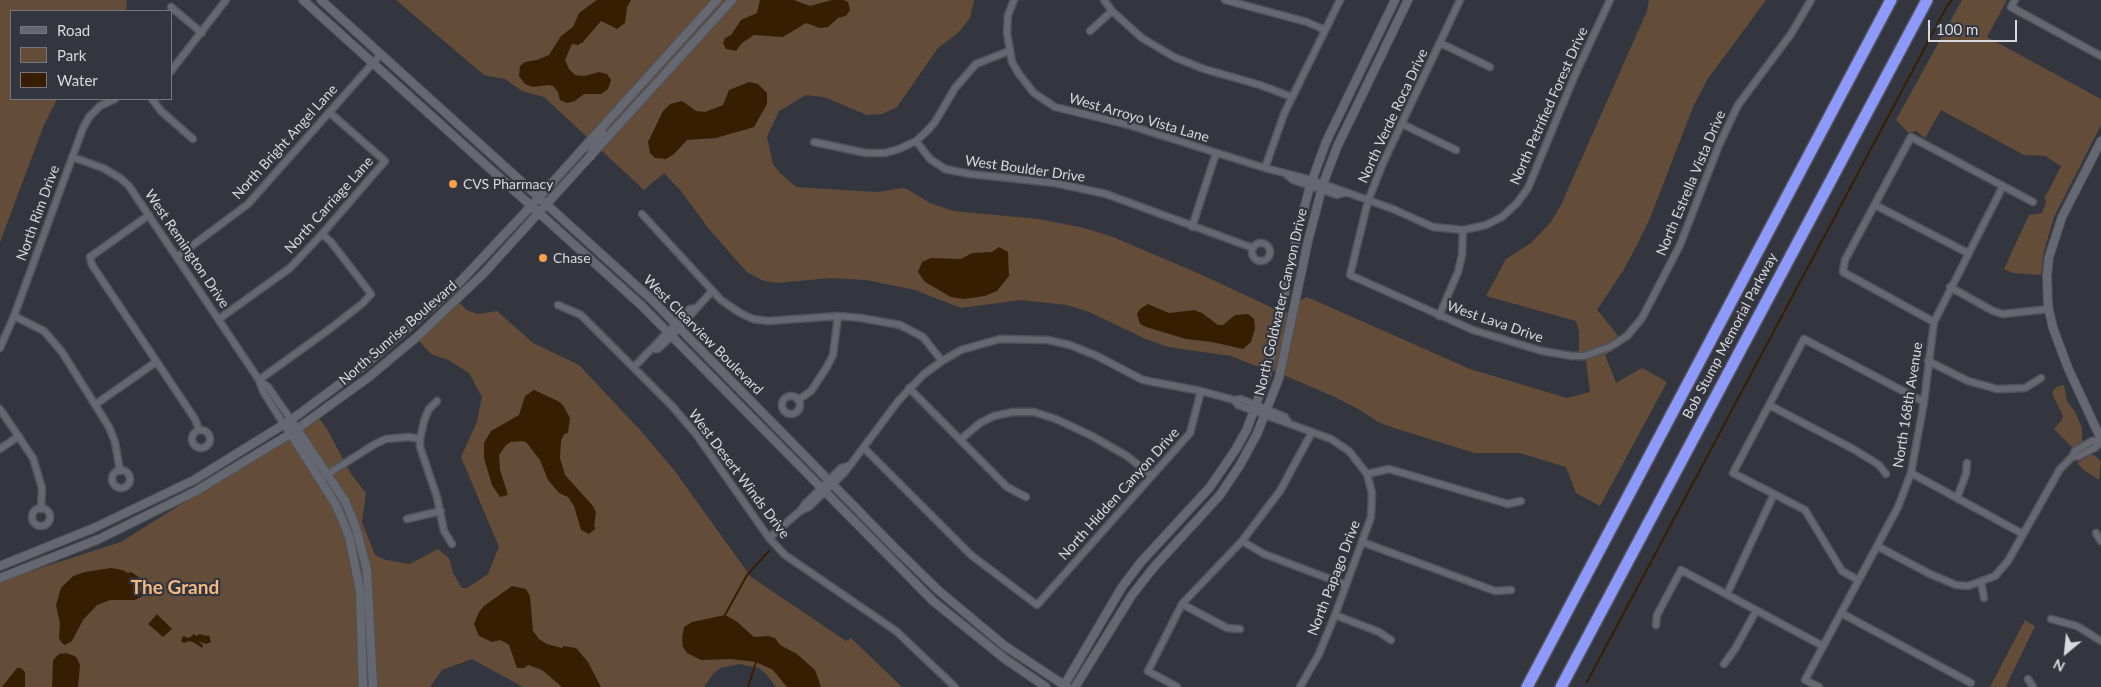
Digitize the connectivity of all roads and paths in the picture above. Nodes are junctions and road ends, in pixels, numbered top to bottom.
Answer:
1 (226, 0) edge
2 (303, 0) edge
3 (321, 0) edge
4 (717, 0) edge
5 (732, 0) edge
6 (1014, 0) edge
7 (1104, 0) edge
8 (1225, 0) edge
9 (1340, 0) edge
10 (1395, 0) edge
11 (1408, 0) edge
12 (1460, 0) edge
13 (1610, 0) edge
14 (1811, 0) edge
15 (1891, 0) edge
16 (1926, 0) edge
17 (2015, 0) edge
18 (171, 7) dead end
19 (1112, 11) junction
20 (1325, 30) junction
21 (1090, 31) dead end
22 (202, 33) junction
23 (1440, 44) junction
24 (1009, 52) junction
25 (381, 54) junction
26 (2101, 56) edge
27 (374, 62) junction
28 (1490, 67) dead end
29 (172, 70) edge
30 (1292, 97) junction
31 (113, 100) edge
32 (153, 100) edge
33 (329, 112) junction
34 (1402, 124) junction
35 (610, 127) junction
36 (193, 139) dead end
37 (916, 141) junction
38 (2101, 141) edge
39 (814, 142) dead end
40 (595, 143) junction
41 (1456, 150) dead end
42 (2098, 153) edge
43 (1216, 154) junction
44 (72, 157) junction
45 (1265, 168) junction
46 (1311, 183) junction
47 (1322, 186) junction
48 (2003, 186) junction
49 (540, 197) junction
50 (1368, 201) junction
51 (2034, 202) dead end
52 (548, 204) junction
53 (532, 205) junction
54 (1875, 205) junction
55 (540, 213) junction
56 (642, 214) dead end
57 (149, 215) junction
58 (1502, 217) joint
59 (1192, 227) junction
60 (1463, 230) junction
61 (322, 234) junction
62 (1253, 248) dead end
63 (1968, 253) junction
64 (177, 257) junction
65 (1350, 274) joint
66 (458, 284) junction
67 (1950, 287) junction
68 (464, 292) junction
69 (712, 292) junction
70 (558, 305) dead end
71 (2049, 309) junction
72 (14, 316) junction
73 (838, 316) junction
74 (1439, 316) junction
75 (219, 319) junction
76 (1934, 322) junction
77 (678, 325) junction
78 (669, 333) junction
79 (0, 348) edge
80 (1610, 348) joint
81 (942, 361) junction
82 (1928, 361) junction
83 (156, 362) junction
84 (634, 367) junction
85 (2041, 378) dead end
86 (259, 380) junction
87 (909, 388) junction
88 (1200, 391) junction
89 (798, 400) dead end
90 (437, 401) dead end
91 (1924, 402) junction
92 (96, 404) junction
93 (1769, 404) junction
94 (0, 409) edge
95 (1261, 411) junction
96 (291, 427) junction
97 (199, 430) dead end
98 (1312, 432) junction
99 (19, 436) junction
100 (420, 439) junction
101 (960, 440) junction
102 (2101, 440) edge
103 (864, 448) junction
104 (0, 449) edge
105 (1967, 463) dead end
106 (120, 471) dead end
107 (1911, 473) junction
108 (327, 474) junction
109 (1367, 474) junction
110 (1886, 474) dead end
111 (1152, 476) junction
112 (320, 479) junction
113 (831, 482) junction
114 (823, 490) junction
115 (1774, 494) junction
116 (1026, 498) dead end
117 (1957, 498) junction
118 (1521, 501) dead end
119 (41, 509) dead end
120 (441, 511) junction
121 (407, 519) dead end
122 (2096, 533) dead end
123 (2023, 534) junction
124 (769, 538) junction
125 (1242, 541) junction
126 (2101, 541) edge
127 (1362, 542) junction
128 (452, 544) dead end
129 (1877, 546) junction
130 (0, 566) edge
131 (0, 578) edge
132 (1858, 580) junction
133 (1981, 582) junction
134 (1346, 585) junction
135 (369, 589) junction
136 (1511, 590) dead end
137 (360, 591) junction
138 (1727, 594) junction
139 (1984, 598) dead end
140 (1182, 604) junction
141 (1756, 611) junction
142 (1841, 613) junction
143 (1335, 615) junction
144 (2051, 619) dead end
145 (1656, 625) dead end
146 (1240, 629) dead end
147 (371, 633) junction
148 (361, 634) junction
149 (1391, 640) dead end
150 (2101, 641) edge
151 (1823, 646) junction
152 (1724, 664) dead end
153 (2028, 679) dead end
154 (1971, 683) dead end
155 (1064, 686) edge
156 (363, 687) edge
157 (373, 687) edge
158 (955, 687) edge
159 (1046, 687) edge
160 (1075, 687) edge
161 (1176, 687) edge
162 (1300, 687) edge
163 (1527, 687) edge
164 (1561, 687) edge
165 (1819, 687) edge
166 (2033, 687) edge

1 - 22 street
2 - 27 street, West Clearview Boulevard
3 - 25 street, West Clearview Boulevard
4 - 35 street, North Sunrise Boulevard
5 - 35 street, North Sunrise Boulevard
6 - 24 street
7 - 19 street
8 - 20 street
9 - 20 street
10 - 46 street, North Goldwater Canyon Drive
11 - 47 street, North Goldwater Canyon Drive
12 - 23 street, North Verde Roca Drive
13 - 58 street, North Petrified Forest Drive
14 - 80 street, North Estrella Vista Drive
15 - 163 highway, Bob Stump Memorial Parkway
16 - 164 highway, Bob Stump Memorial Parkway
17 - 26 street
18 - 22 street
19 - 21 street
19 - 30 street
20 - 30 street
22 - 29 street
23 - 28 street
23 - 34 street, North Verde Roca Drive
24 - 37 street
24 - 43 street, West Arroyo Vista Lane
25 - 27 street, North Bright Angel Lane
25 - 49 street, West Clearview Boulevard
27 - 33 street, North Bright Angel Lane
27 - 53 street, West Clearview Boulevard
30 - 45 street
31 - 44 street, North Rim Drive
32 - 36 street
33 - 61 street, North Carriage Lane
33 - 64 street, North Bright Angel Lane
34 - 41 street
34 - 50 street, North Verde Roca Drive
35 - 40 street, North Sunrise Boulevard
35 - 40 street, North Sunrise Boulevard
37 - 39 street
37 - 59 street, West Boulder Drive
38 - 42 street
40 - 49 street, North Sunrise Boulevard
40 - 52 street, North Sunrise Boulevard
42 - 71 street
43 - 45 street, West Arroyo Vista Lane
43 - 59 street
44 - 57 street, West Remington Drive
44 - 72 street, North Rim Drive
45 - 46 street, West Arroyo Vista Lane
46 - 47 street, West Arroyo Vista Lane
46 - 95 street, North Goldwater Canyon Drive
47 - 50 street, West Arroyo Vista Lane
47 - 95 street, North Goldwater Canyon Drive
48 - 51 street
48 - 54 street
48 - 63 street, North 168th Avenue
49 - 52 street, West Clearview Boulevard
49 - 53 street, North Sunrise Boulevard
50 - 60 street, West Arroyo Vista Lane
50 - 65 street, North Verde Roca Drive
52 - 55 street, North Sunrise Boulevard
52 - 77 street, West Clearview Boulevard
53 - 55 street, West Clearview Boulevard
53 - 66 street, North Sunrise Boulevard
54 - 63 street
54 - 76 street
55 - 68 street, North Sunrise Boulevard
55 - 78 street, West Clearview Boulevard
56 - 69 street
57 - 64 street, West Remington Drive
57 - 83 street
58 - 60 street, West Arroyo Vista Lane
59 - 62 street, West Boulder Drive
60 - 74 street
61 - 75 street, North Carriage Lane
61 - 86 street
63 - 67 street, North 168th Avenue
64 - 75 street, West Remington Drive
65 - 74 street, West Lava Drive
66 - 68 street
66 - 96 street, North Sunrise Boulevard
67 - 71 street
67 - 76 street, North 168th Avenue
68 - 96 street, North Sunrise Boulevard
69 - 73 street
69 - 77 street
70 - 84 street, West Desert Winds Drive
71 - 102 street
72 - 79 street, North Rim Drive
72 - 92 street
73 - 81 street
73 - 89 street
74 - 80 street, West Lava Drive
75 - 86 street, West Remington Drive
76 - 82 street, North 168th Avenue
77 - 78 street
77 - 113 street, West Clearview Boulevard
78 - 84 street
78 - 114 street, West Clearview Boulevard
81 - 87 street
81 - 88 street
82 - 85 street
82 - 91 street, North 168th Avenue
83 - 92 street
83 - 97 street
84 - 124 street, West Desert Winds Drive
86 - 96 street, West Remington Drive
87 - 101 street
87 - 103 street
88 - 95 street
88 - 111 street, North Hidden Canyon Drive
90 - 100 street
91 - 93 street
91 - 107 street, North 168th Avenue
92 - 106 street
93 - 110 street
93 - 115 street
94 - 99 street
95 - 98 street
95 - 155 street, North Goldwater Canyon Drive
95 - 160 street, North Goldwater Canyon Drive
96 - 108 street
96 - 112 street
96 - 130 street, North Sunrise Boulevard
96 - 131 street, North Sunrise Boulevard
98 - 109 street
98 - 125 street
99 - 104 street
99 - 119 street
100 - 108 street
100 - 120 street
101 - 111 street
101 - 116 street
102 - 123 street
103 - 111 street, North Hidden Canyon Drive
103 - 113 street
105 - 117 street
107 - 117 street
107 - 129 street, North 168th Avenue
108 - 112 street
108 - 135 street
109 - 118 street
109 - 127 street, North Papago Drive
112 - 137 street
113 - 114 street
113 - 155 street, West Clearview Boulevard
114 - 124 street
114 - 159 street, West Clearview Boulevard
115 - 132 street
115 - 138 street
117 - 123 street
120 - 121 street
120 - 128 street
122 - 126 street
123 - 133 street
124 - 158 street, West Desert Winds Drive
125 - 134 street
125 - 140 street
127 - 134 street, North Papago Drive
127 - 136 street
129 - 132 street, North 168th Avenue
129 - 133 street
132 - 142 street, North 168th Avenue
133 - 139 street
134 - 143 street, North Papago Drive
135 - 137 street
135 - 147 street
137 - 148 street
138 - 141 street
138 - 145 street
140 - 146 street
140 - 161 street
141 - 151 street
141 - 152 street
142 - 151 street, North 168th Avenue
142 - 154 street
143 - 149 street
143 - 162 street, North Papago Drive
144 - 150 street
147 - 148 street
147 - 157 street
148 - 156 street
151 - 165 street, North 168th Avenue
153 - 166 street

